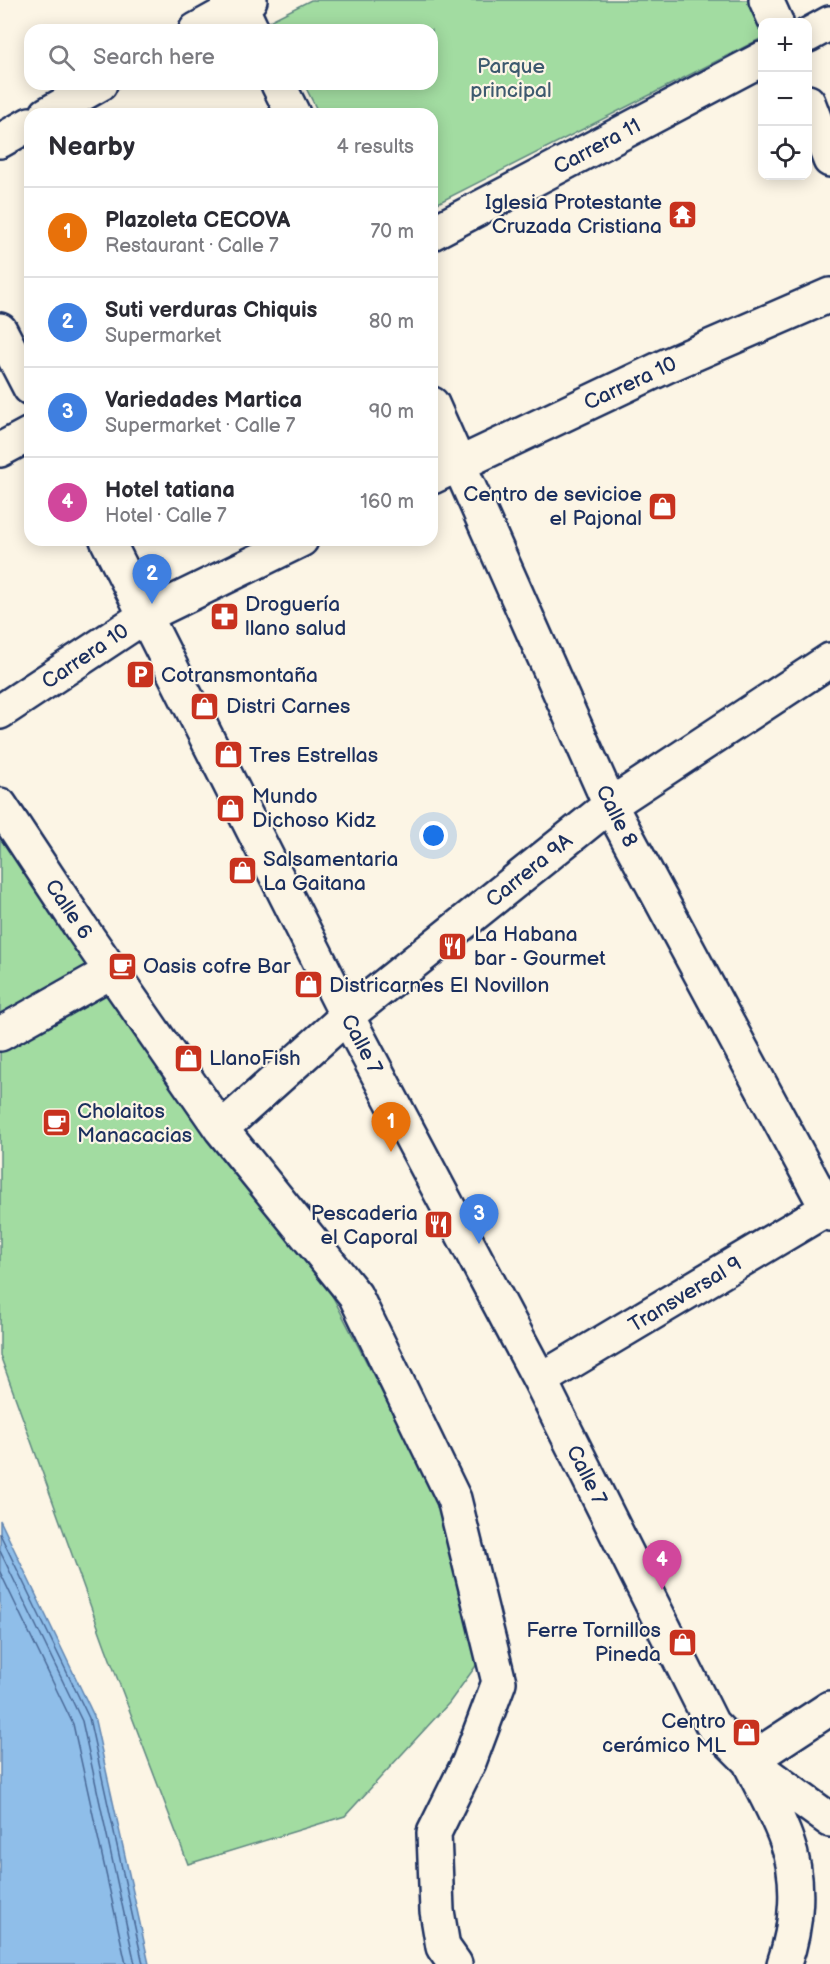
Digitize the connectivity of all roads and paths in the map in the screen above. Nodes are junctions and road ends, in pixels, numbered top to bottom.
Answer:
1 (766, 0) edge
2 (245, 9) edge
3 (774, 18) edge
4 (830, 23) edge
5 (210, 24) edge
6 (812, 32) edge
7 (758, 60) edge
8 (89, 90) edge
9 (281, 90) edge
10 (58, 108) edge
11 (290, 108) edge
12 (812, 115) edge
13 (24, 127) edge
14 (0, 141) edge
15 (830, 160) edge
16 (438, 230) edge
17 (830, 295) edge
18 (0, 330) edge
19 (24, 376) edge
20 (438, 432) edge
21 (24, 437) edge
22 (0, 450) edge
23 (446, 470) edge
24 (110, 546) edge
25 (289, 546) edge
26 (145, 616) junction
27 (830, 660) edge
28 (0, 712) edge
29 (0, 805) edge
30 (610, 805) junction
31 (112, 971) junction
32 (347, 1016) junction
33 (0, 1034) edge
34 (221, 1129) junction
35 (829, 1210) edge
36 (540, 1380) junction
37 (830, 1707) edge
38 (749, 1761) junction
39 (830, 1820) edge
40 (455, 1964) edge
41 (784, 1964) edge

1 - 3 street
2 - 5 street
4 - 6 street
7 - 16 street, Carrera 11
8 - 10 street
9 - 11 street
12 - 15 street
13 - 14 street
17 - 23 street, Carrera 10
18 - 19 street
20 - 23 street, Calle 8
21 - 22 street
23 - 30 street, Calle 8
24 - 26 street, Calle 7
25 - 26 street, Carrera 10
26 - 28 street, Carrera 10
26 - 32 street, Calle 7
27 - 30 street, Carrera 9A
29 - 31 street, Calle 6
30 - 32 street, Carrera 9A
30 - 35 street, Calle 8
31 - 33 street
31 - 34 street, Calle 6
32 - 34 street, Carrera 9A
32 - 36 street, Calle 7
34 - 40 street, Calle 6
35 - 36 street, Transversal 9
36 - 38 street, Calle 7
37 - 38 street
38 - 39 street
38 - 41 street

